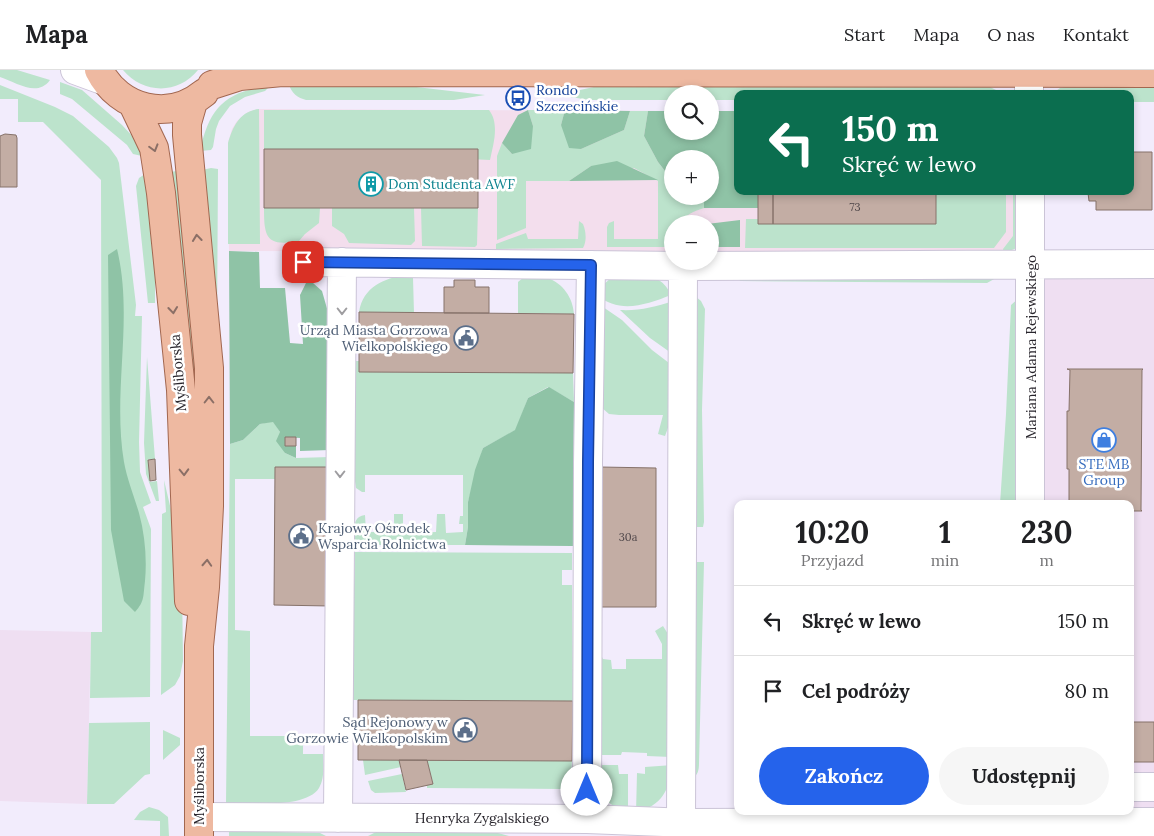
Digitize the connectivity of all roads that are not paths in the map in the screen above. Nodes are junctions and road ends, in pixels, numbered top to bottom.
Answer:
1 (75, 70) edge
2 (1154, 73) edge
3 (102, 76) edge
4 (1029, 83) edge
5 (209, 86) edge
6 (133, 104) junction
7 (1030, 195) edge
8 (303, 262) dead end
9 (342, 262) junction
10 (1154, 264) edge
11 (591, 265) junction
12 (664, 266) edge
13 (719, 266) edge
14 (1031, 266) junction
15 (683, 270) edge
16 (1030, 500) edge
17 (199, 646) junction
18 (1134, 786) edge
19 (1154, 786) edge
20 (1045, 816) edge
21 (587, 818) junction
22 (1154, 822) edge
23 (681, 823) junction
24 (345, 824) edge
25 (199, 827) edge
26 (527, 827) edge
27 (731, 830) edge

1 - 3 street
2 - 4 main road
3 - 6 main road
4 - 5 main road
5 - 6 main road
17 -> 5 main road, Myśliborska
6 -> 17 main road, Myśliborska
7 - 14 street, Mariana Adama Rejewskiego
8 - 9 street
9 - 11 street
9 -> 24 street
10 - 14 street
11 - 12 street
11 - 21 street
13 - 14 street
14 - 16 street, Mariana Adama Rejewskiego
15 - 23 street
17 - 25 main road, Myśliborska
18 - 19 street
20 - 22 street, Henryka Zygalskiego
20 - 27 street, Henryka Zygalskiego
21 - 23 street, Henryka Zygalskiego
21 - 26 street, Henryka Zygalskiego
23 - 27 street, Henryka Zygalskiego
24 - 25 street, Henryka Zygalskiego
24 - 26 street, Henryka Zygalskiego

